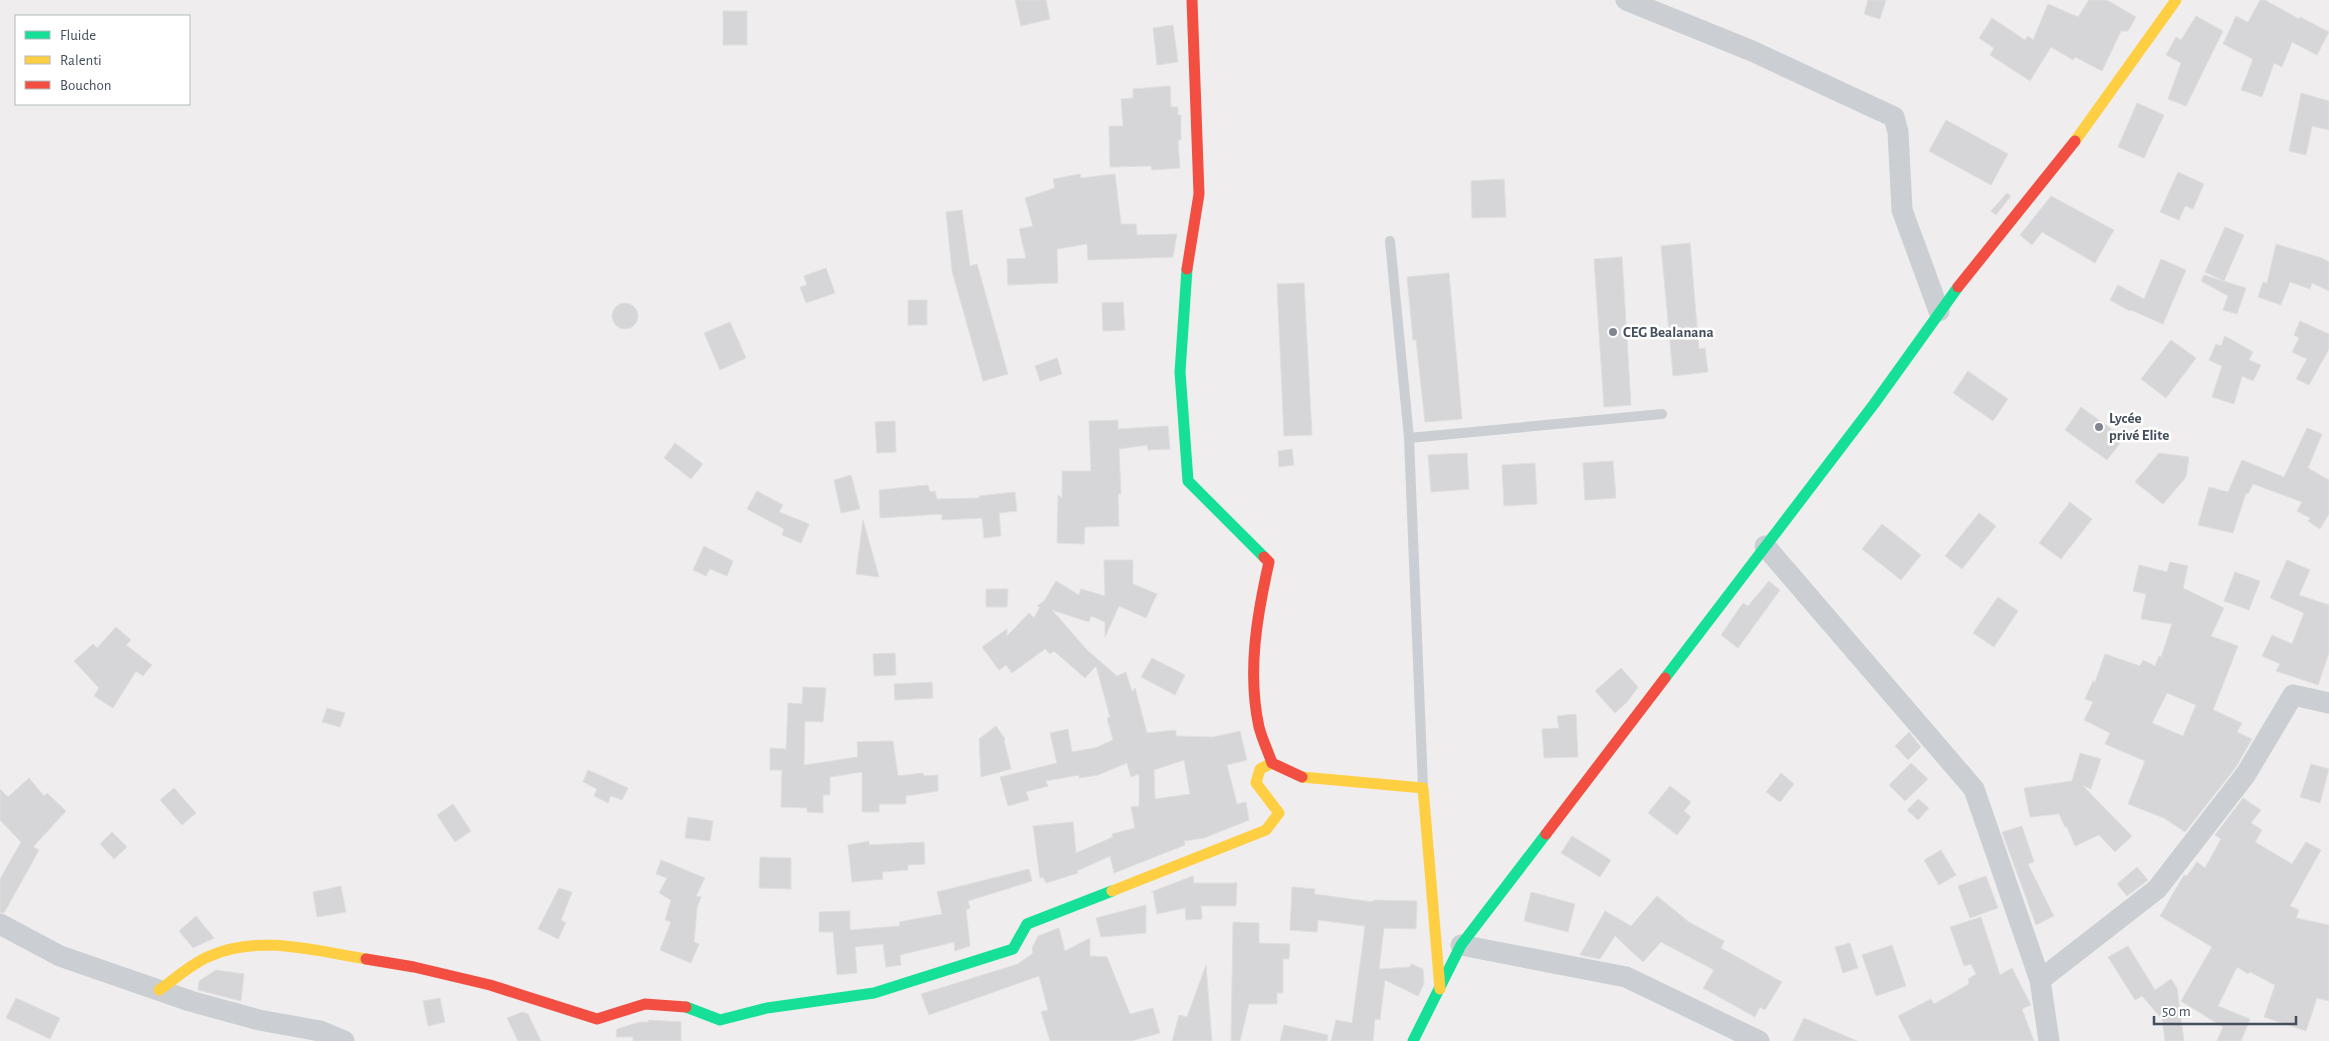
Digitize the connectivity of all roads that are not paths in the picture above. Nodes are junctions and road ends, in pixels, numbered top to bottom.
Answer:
1 (1192, 0) edge
2 (1626, 0) edge
3 (2176, 0) edge
4 (1390, 241) dead end
5 (1939, 311) junction
6 (1662, 414) dead end
7 (1410, 438) junction
8 (1764, 546) junction
9 (2329, 703) edge
10 (1272, 763) junction
11 (1423, 788) junction
12 (0, 924) edge
13 (1460, 945) junction
14 (2040, 980) junction
15 (159, 990) junction
16 (1440, 990) junction
17 (344, 1041) edge
18 (1413, 1041) edge
19 (1759, 1041) edge
20 (2049, 1041) edge

1 - 10 street
2 - 5 street
3 - 5 street
4 - 7 lane
5 - 8 street
6 - 7 lane
7 - 11 lane
8 - 13 street
8 - 14 street
9 - 14 street
10 - 11 street
10 - 15 street
11 - 16 street
12 - 15 street
13 - 16 street
13 - 19 street
14 - 20 street
15 - 17 street
16 - 18 street

